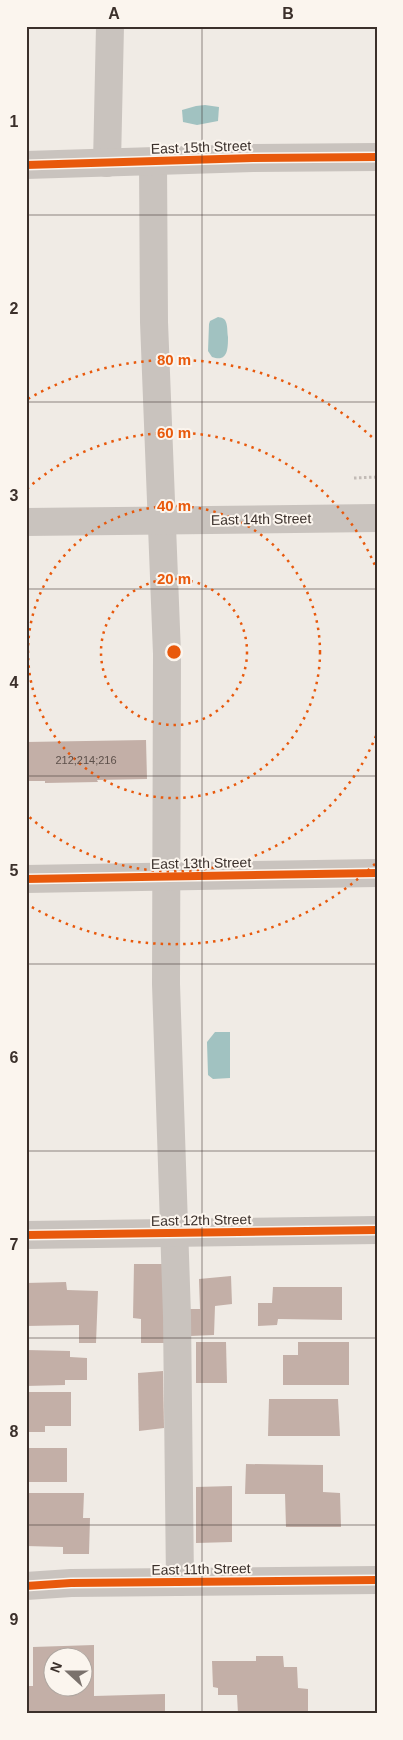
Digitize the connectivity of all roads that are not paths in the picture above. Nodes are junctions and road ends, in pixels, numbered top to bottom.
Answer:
1 (110, 26) edge
2 (377, 157) edge
3 (153, 162) junction
4 (107, 163) junction
5 (26, 165) edge
6 (377, 518) edge
7 (162, 520) junction
8 (26, 522) edge
9 (377, 872) edge
10 (167, 876) junction
11 (26, 878) edge
12 (377, 1230) edge
13 (174, 1233) junction
14 (26, 1235) edge
15 (377, 1580) edge
16 (180, 1582) junction
17 (26, 1586) edge

1 - 4 street
2 - 3 street, East 15th Street
3 - 4 street, East 15th Street
3 - 7 street
4 - 5 street, East 15th Street
6 - 7 street, East 14th Street
7 - 8 street, East 14th Street
7 - 10 street
9 - 10 street, East 13th Street
10 - 11 street, East 13th Street
10 - 13 street
12 - 13 street, East 12th Street
13 - 14 street, East 12th Street
13 - 16 street
15 - 16 street, East 11th Street
16 - 17 street, East 11th Street

